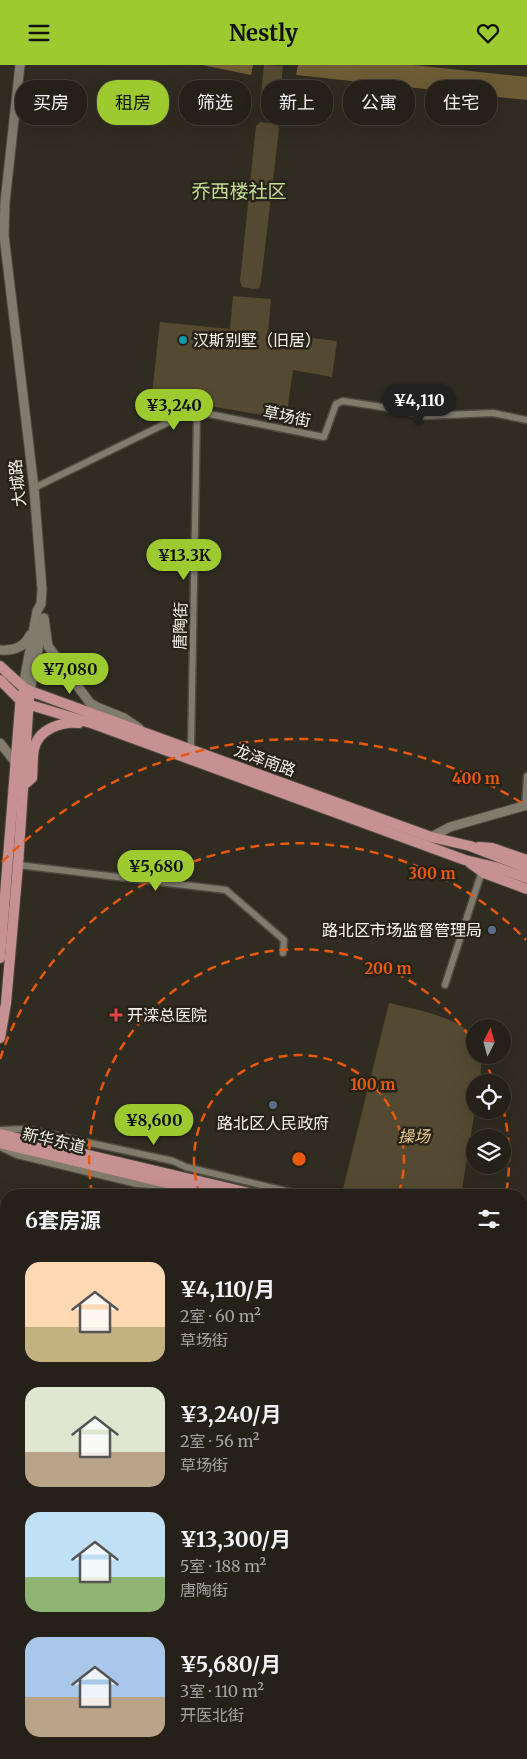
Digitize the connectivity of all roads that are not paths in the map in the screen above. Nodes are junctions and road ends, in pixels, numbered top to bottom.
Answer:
1 (20, 65) edge
2 (197, 413) junction
3 (527, 420) edge
4 (34, 488) junction
5 (39, 608) junction
6 (44, 618) junction
7 (0, 650) edge
8 (0, 665) edge
9 (0, 680) edge
10 (26, 689) junction
11 (24, 702) junction
12 (94, 724) junction
13 (146, 733) junction
14 (0, 743) edge
15 (191, 749) junction
16 (16, 763) junction
17 (527, 776) edge
18 (24, 785) junction
19 (526, 806) edge
20 (431, 837) junction
21 (470, 846) junction
22 (465, 859) junction
23 (527, 860) edge
24 (18, 865) junction
25 (527, 868) edge
26 (482, 871) junction
27 (527, 878) edge
28 (527, 889) edge
29 (3, 900) edge
30 (283, 953) dead end
31 (0, 958) edge
32 (446, 985) dead end
33 (0, 1039) edge
34 (0, 1132) edge
35 (0, 1143) edge
36 (0, 1147) edge
37 (167, 1189) edge
38 (192, 1189) edge
39 (233, 1189) edge
40 (278, 1189) edge

1 - 4 street, 大城路
2 - 3 street, 草场街
2 - 4 street, 草场街
2 - 15 street, 唐陶街
4 - 5 street, 大城路
5 - 6 street
5 - 7 street
5 - 10 street, 大城路
6 - 10 street
6 - 13 street
8 - 10 main road, 龙泽南路
9 - 11 main road, 龙泽南路
10 - 11 main road
10 - 13 main road, 龙泽南路
11 - 12 main road, 龙泽南路
11 - 16 main road
11 - 18 main road
12 - 18 main road
12 - 22 main road, 龙泽南路
13 - 15 main road, 龙泽南路
14 - 16 street
15 - 20 main road, 龙泽南路
16 - 29 main road
17 - 19 street
18 - 24 main road
19 - 20 street
20 - 21 main road, 龙泽南路
21 - 23 main road
21 - 25 main road, 龙泽南路
22 - 26 main road
22 - 27 main road, 龙泽南路
24 - 30 street
24 - 33 main road
26 - 28 main road
26 - 32 street
29 - 31 main road
34 - 39 main road, 新华东道
34 - 40 street
35 - 38 main road, 新华东道
36 - 37 street

